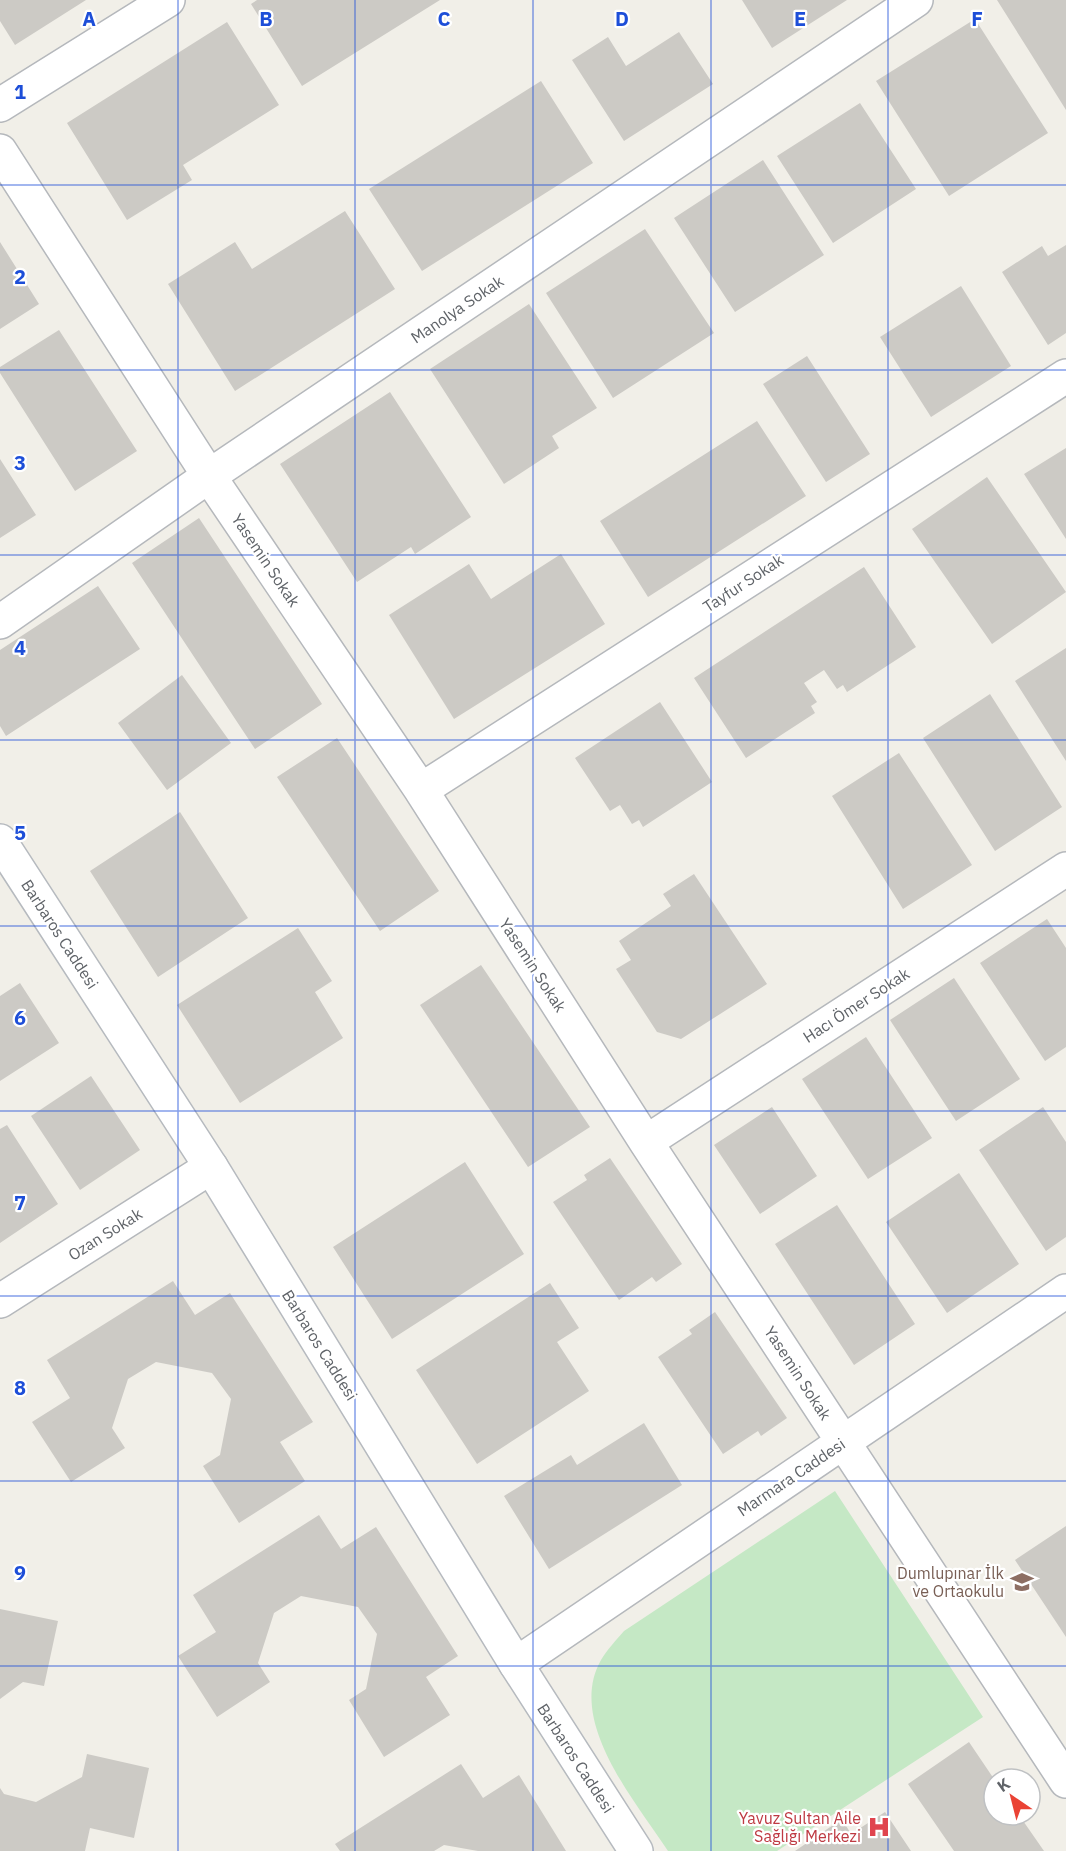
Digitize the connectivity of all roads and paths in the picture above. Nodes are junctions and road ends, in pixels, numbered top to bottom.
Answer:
1 (168, 0) edge
2 (916, 0) edge
3 (0, 105) edge
4 (0, 151) edge
5 (1066, 376) edge
6 (209, 476) junction
7 (0, 622) edge
8 (421, 790) junction
9 (0, 842) edge
10 (1066, 869) edge
11 (646, 1142) junction
12 (211, 1167) junction
13 (1066, 1291) edge
14 (0, 1300) edge
15 (843, 1442) junction
16 (516, 1664) junction
17 (1066, 1781) edge
18 (636, 1851) edge

1 - 3 street
2 - 6 street, Manolya Sokak
4 - 6 street, Yasemin Sokak
5 - 8 street, Tayfur Sokak
6 - 7 street, Manolya Sokak
6 - 8 street, Yasemin Sokak
8 - 11 street, Yasemin Sokak
9 - 12 street, Barbaros Caddesi
10 - 11 street, Hacı Ömer Sokak
11 - 15 street, Yasemin Sokak
12 - 14 street, Ozan Sokak
12 - 16 street, Barbaros Caddesi
13 - 15 street, Marmara Caddesi
15 - 16 street, Marmara Caddesi
15 - 17 street, Yasemin Sokak
16 - 18 street, Barbaros Caddesi

